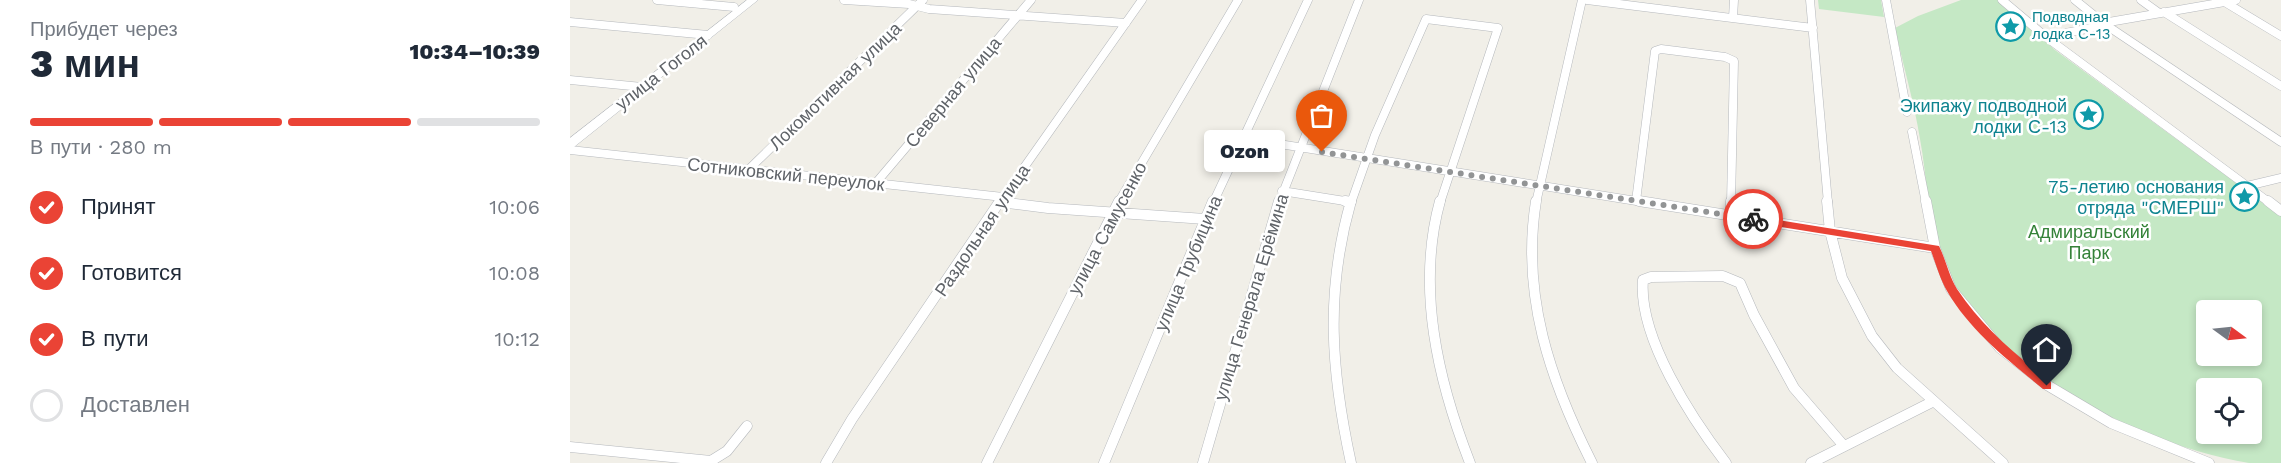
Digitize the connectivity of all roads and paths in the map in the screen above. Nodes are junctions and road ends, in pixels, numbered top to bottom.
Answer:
1 (657, 0) edge
2 (753, 0) edge
3 (844, 0) edge
4 (849, 0) edge
5 (1031, 0) edge
6 (1142, 0) edge
7 (1238, 0) edge
8 (1308, 0) edge
9 (1359, 0) edge
10 (1582, 0) edge
11 (1587, 0) edge
12 (1734, 0) edge
13 (1809, 0) edge
14 (1886, 0) edge
15 (2002, 0) edge
16 (2075, 0) edge
17 (2141, 0) edge
18 (2236, 0) edge
19 (2222, 1) edge
20 (920, 3) edge
21 (1658, 4) edge
22 (734, 8) dead end
23 (2161, 12) junction
24 (1018, 15) junction
25 (1733, 18) junction
26 (570, 22) edge
27 (1126, 23) junction
28 (2106, 25) junction
29 (1813, 28) junction
30 (708, 35) junction
31 (2281, 36) edge
32 (2046, 38) junction
33 (570, 80) edge
34 (2281, 86) edge
35 (642, 87) junction
36 (1907, 112) dead end
37 (1912, 132) dead end
38 (1242, 138) junction
39 (2281, 142) edge
40 (570, 144) edge
41 (1300, 149) junction
42 (570, 150) edge
43 (1366, 159) junction
44 (747, 171) junction
45 (1451, 172) junction
46 (2281, 178) edge
47 (875, 184) junction
48 (1538, 186) junction
49 (2247, 186) junction
50 (1282, 191) junction
51 (1001, 200) junction
52 (1636, 201) junction
53 (1351, 202) junction
54 (2281, 210) edge
55 (1114, 211) junction
56 (1731, 216) junction
57 (1205, 219) junction
58 (1830, 231) junction
59 (1935, 248) junction
60 (1932, 402) junction
61 (747, 426) dead end
62 (1844, 446) junction
63 (570, 447) edge
64 (2202, 462) edge
65 (826, 463) edge
66 (987, 463) edge
67 (1104, 463) edge
68 (1203, 463) edge
69 (1351, 463) edge
70 (1470, 463) edge
71 (1593, 463) edge
72 (1726, 463) edge
73 (1811, 463) edge
74 (2003, 463) edge

1 - 22 street
2 - 30 main road, улица Гоголя
3 - 4 street
4 - 20 street
5 - 24 street, Северная улица
6 - 27 street, Раздольная улица
7 - 55 street, улица Самусенко
8 - 38 street, улица Трубицина
9 - 41 street, улица Генерала Ерёмина
10 - 48 street
11 - 21 street
12 - 25 street
13 - 29 street
14 - 36 street
15 - 32 street
16 - 28 street
17 - 23 street
18 - 19 street
19 - 23 street
19 - 31 street
20 - 24 street
20 - 44 street, Локомотивная улица
21 - 25 street
23 - 28 street
23 - 34 street
24 - 27 street
24 - 47 street, Северная улица
25 - 29 street
26 - 30 street
27 - 51 street, Раздольная улица
28 - 32 street
28 - 39 street
29 - 58 street
30 - 35 main road, улица Гоголя
32 - 49 street
33 - 35 street
35 - 40 main road, улица Гоголя
37 - 59 street
38 - 41 street
38 - 57 street, улица Трубицина
41 - 43 street
41 - 50 street, улица Генерала Ерёмина
42 - 44 street, Сотниковский переулок
43 - 45 street
43 - 45 street
43 - 53 street
44 - 47 street, Сотниковский переулок
45 - 48 street
45 - 70 street
46 - 49 street
47 - 51 street, Сотниковский переулок
48 - 52 street
48 - 71 street
49 - 54 street
50 - 53 street
50 - 68 street, улица Генерала Ерёмина
51 - 55 street, Сотниковский переулок
51 - 65 street, Раздольная улица
52 - 56 street
52 - 56 street
53 - 69 street
55 - 57 street, Сотниковский переулок
55 - 66 street, улица Самусенко
56 - 58 street
57 - 67 street, улица Трубицина
58 - 59 street
58 - 60 street
59 - 64 street
60 - 62 street
60 - 74 street
61 - 63 street
62 - 72 street
62 - 73 street

